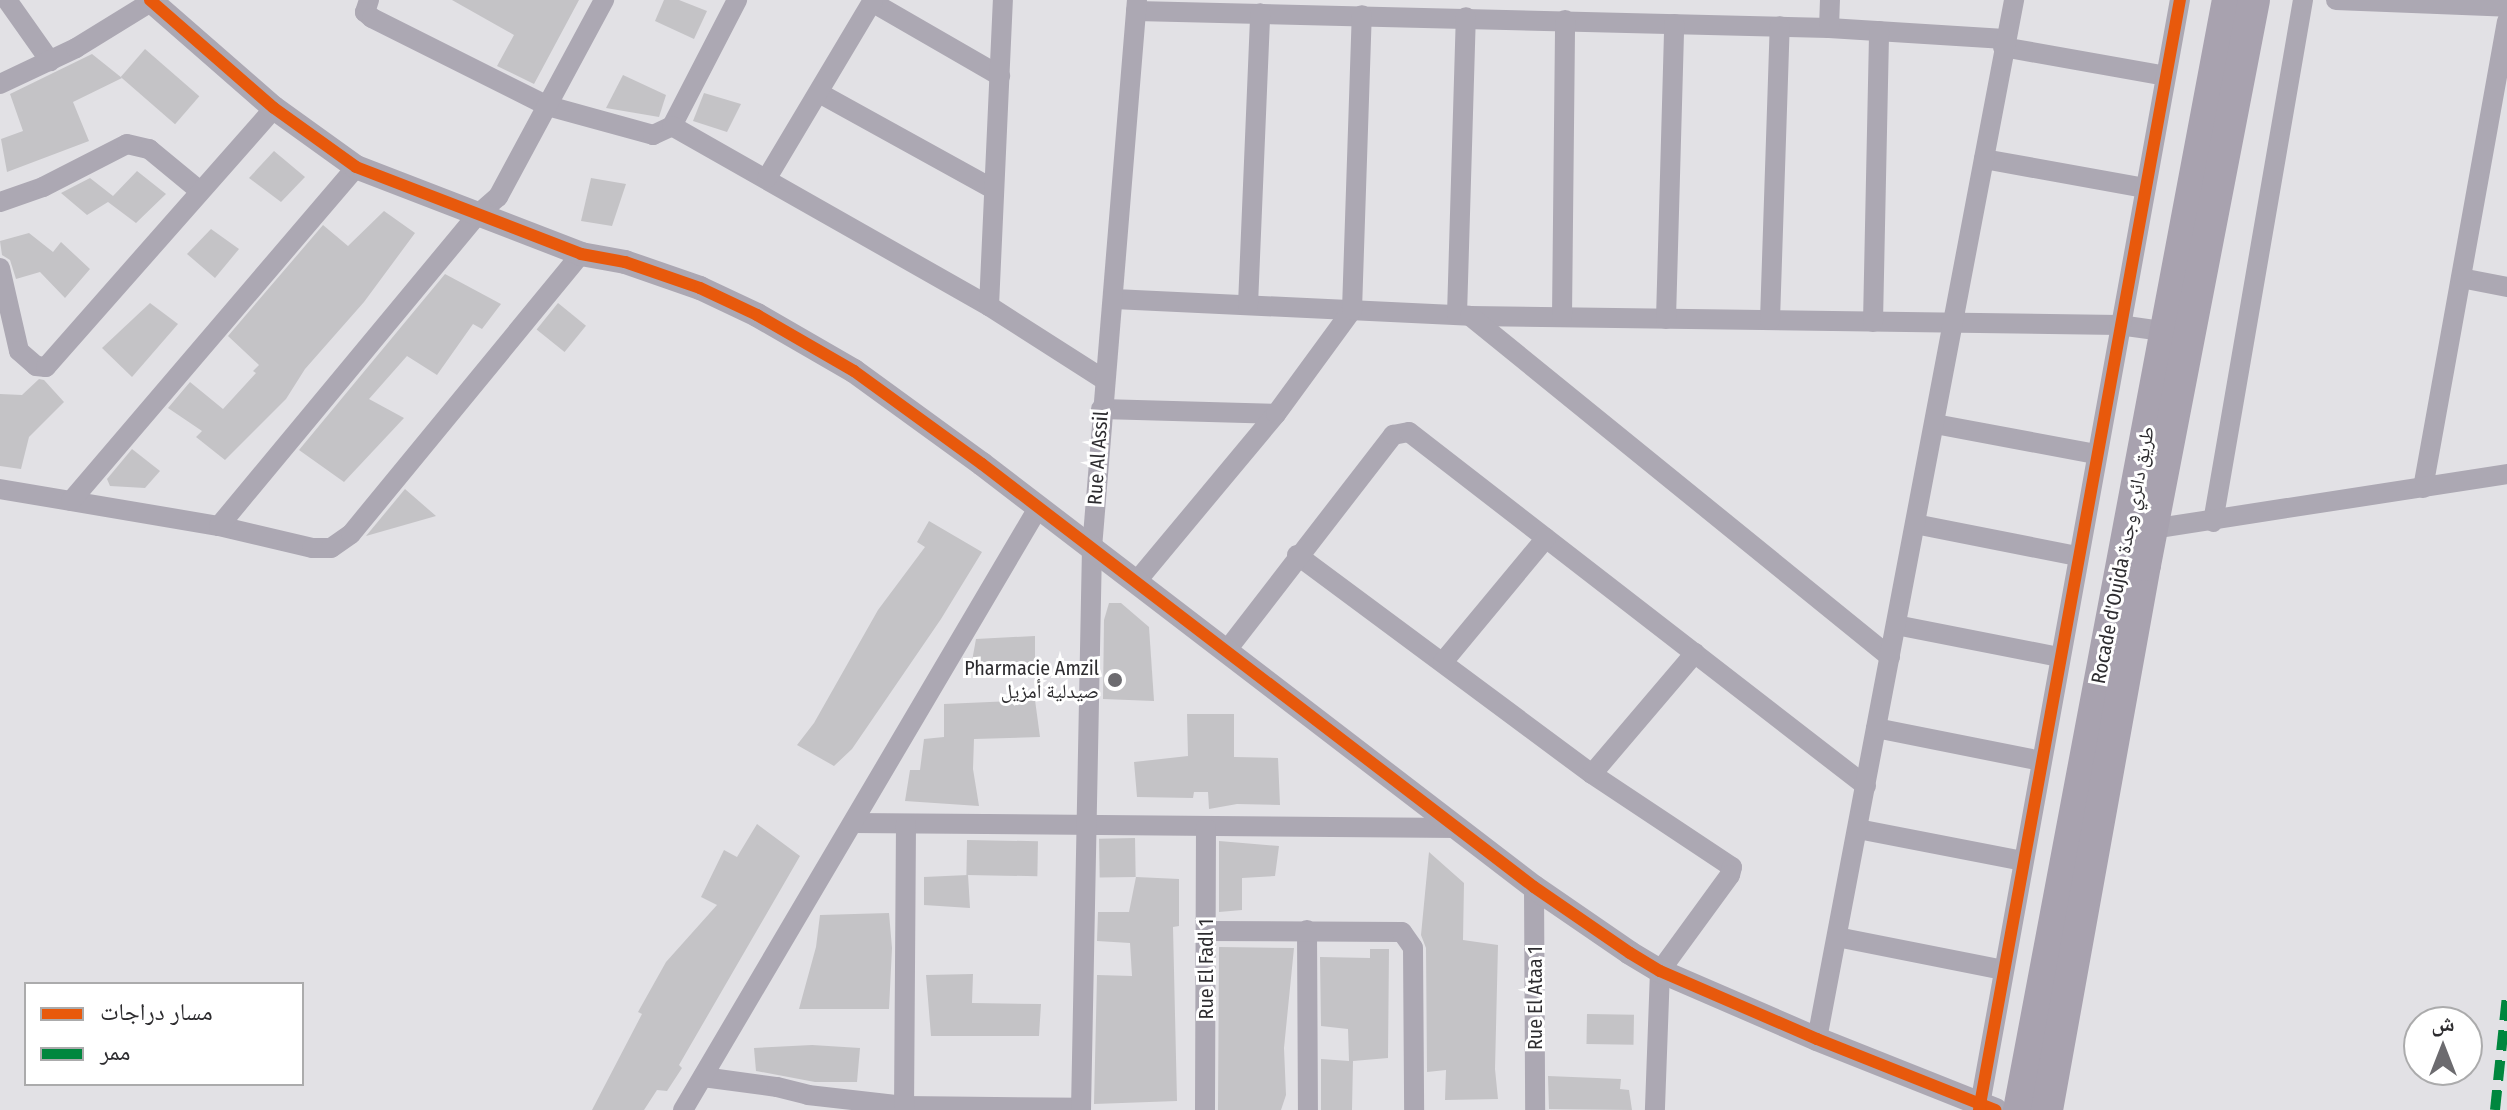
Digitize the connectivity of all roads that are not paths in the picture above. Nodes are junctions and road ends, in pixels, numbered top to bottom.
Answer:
1 (7, 0) edge
2 (369, 0) edge
3 (579, 0) edge
4 (737, 0) edge
5 (1003, 0) edge
6 (1830, 0) edge
7 (2014, 0) edge
8 (2180, 0) edge
9 (2228, 0) edge
10 (2254, 0) edge
11 (2303, 0) edge
12 (2336, 0) edge
13 (152, 1) edge
14 (873, 1) edge
15 (601, 5) edge
16 (1136, 6) edge
17 (2507, 7) edge
18 (1399, 8) edge
19 (1260, 13) junction
20 (1362, 15) junction
21 (1466, 17) junction
22 (1565, 20) junction
23 (2507, 22) edge
24 (1674, 24) junction
25 (1780, 26) junction
26 (1829, 28) junction
27 (1879, 31) junction
28 (2004, 43) junction
29 (50, 61) junction
30 (1000, 76) junction
31 (2165, 76) junction
32 (0, 84) edge
33 (821, 94) junction
34 (548, 106) junction
35 (274, 108) junction
36 (672, 126) junction
37 (1984, 159) junction
38 (356, 167) junction
39 (767, 178) junction
40 (2145, 188) junction
41 (993, 189) junction
42 (200, 191) junction
43 (0, 202) edge
44 (477, 215) junction
45 (581, 254) junction
46 (0, 268) edge
47 (2461, 278) junction
48 (2507, 287) edge
49 (1114, 299) junction
50 (1248, 305) junction
51 (989, 306) junction
52 (1352, 310) junction
53 (1463, 315) junction
54 (1562, 317) junction
55 (1666, 319) junction
56 (1770, 320) junction
57 (1873, 322) junction
58 (1955, 324) junction
59 (2119, 325) junction
60 (2177, 333) junction
61 (9, 352) edge
62 (1103, 379) junction
63 (1101, 409) junction
64 (1276, 414) junction
65 (1935, 424) junction
66 (2096, 454) junction
67 (2507, 474) edge
68 (2423, 488) junction
69 (0, 489) edge
70 (71, 501) junction
71 (1038, 508) junction
72 (2213, 522) junction
73 (1915, 524) junction
74 (219, 526) junction
75 (2152, 529) junction
76 (1546, 538) junction
77 (1092, 548) junction
78 (1297, 555) junction
79 (2077, 556) junction
80 (1136, 582) junction
81 (1896, 625) junction
82 (1227, 650) junction
83 (1695, 653) junction
84 (1890, 657) junction
85 (2059, 657) junction
86 (1443, 662) junction
87 (1876, 728) junction
88 (2041, 761) junction
89 (1592, 774) junction
90 (1866, 786) junction
91 (853, 823) junction
92 (906, 824) junction
93 (1084, 826) junction
94 (1206, 828) junction
95 (1458, 828) junction
96 (1858, 829) junction
97 (2023, 861) junction
98 (1534, 887) junction
99 (1307, 930) junction
100 (1206, 931) junction
101 (1837, 937) junction
102 (2003, 970) junction
103 (1660, 971) junction
104 (1817, 1039) junction
105 (703, 1077) junction
106 (806, 1103) edge
107 (904, 1108) edge
108 (1081, 1109) edge
109 (1984, 1109) edge
110 (683, 1110) edge
111 (1205, 1110) edge
112 (1308, 1110) edge
113 (1414, 1110) edge
114 (1535, 1110) edge
115 (1655, 1110) edge
116 (2019, 1110) edge
117 (2047, 1110) edge

1 - 29 street
2 - 34 street
3 - 15 street
4 - 36 street
5 - 30 street
6 - 26 street
7 - 28 street
8 - 31 street
9 - 60 highway, Rocade d'Oujda طريق دائري وجدة
10 - 60 highway, Rocade d'Oujda طريق دائري وجدة
11 - 72 street
12 - 17 street
13 - 29 street
13 - 35 street
14 - 30 street
14 - 33 street
15 - 34 street
16 - 19 street
16 - 49 street, Rue Al Assil
18 - 20 street
18 - 21 street
19 - 20 street
19 - 50 street
20 - 52 street
21 - 22 street
21 - 53 street
22 - 24 street
22 - 54 street
23 - 47 street
24 - 25 street
24 - 55 street
25 - 26 street
25 - 56 street
26 - 27 street
27 - 28 street
27 - 57 street
28 - 31 street
28 - 37 street
29 - 32 street
30 - 41 street
31 - 40 street
33 - 39 street
33 - 41 street
34 - 36 street
34 - 44 street
35 - 38 street
35 - 42 street
36 - 39 street
37 - 40 street
37 - 58 street
38 - 44 street
38 - 70 street
39 - 51 street
40 - 59 street
41 - 51 street
42 - 43 street
42 - 61 street
44 - 45 street
44 - 74 street
45 - 71 street
45 - 74 street
46 - 61 street
47 - 48 street
47 - 68 street
49 - 50 street
49 - 62 street, Rue Al Assil
50 - 52 street
51 - 62 street
52 - 53 street
52 - 64 street
53 - 54 street
53 - 84 street
54 - 55 street
55 - 56 street
56 - 57 street
57 - 58 street
58 - 59 street
58 - 65 street
59 - 60 street
59 - 66 street
60 - 75 highway, Rocade d'Oujda طريق دائري وجدة
60 - 116 highway, Rocade d'Oujda طريق دائري وجدة
62 - 63 street, Rue Al Assil
63 - 64 street
63 - 77 street, Rue Al Assil
64 - 80 street
65 - 66 street
65 - 73 street
66 - 79 street
67 - 68 street
68 - 72 street
69 - 70 street
70 - 74 street
71 - 77 street
71 - 91 street
72 - 75 street
73 - 79 street
73 - 81 street
75 - 117 highway, Rocade d'Oujda طريق دائري وجدة
76 - 78 street
76 - 83 street
76 - 86 street
77 - 80 street
77 - 93 street, Rue Al Assil
78 - 82 street
78 - 86 street
79 - 85 street
80 - 82 street
81 - 84 street
81 - 85 street
82 - 95 street
83 - 89 street
83 - 90 street
84 - 87 street
85 - 88 street
86 - 89 street
87 - 88 street
87 - 90 street
88 - 97 street
89 - 103 street
90 - 96 street
91 - 92 street
91 - 105 street
92 - 93 street
92 - 107 street
93 - 94 street
93 - 108 street, Rue Al Assil
94 - 95 street
94 - 100 street, Rue El Fadl 1
95 - 98 street
96 - 97 street
96 - 101 street
97 - 102 street
98 - 103 street
98 - 114 street, Rue El Ataa 1
99 - 100 street
99 - 112 street
99 - 113 street
100 - 111 street, Rue El Fadl 1
101 - 102 street
101 - 104 street
102 - 109 street
103 - 104 street
103 - 115 street
104 - 109 street
105 - 106 street
105 - 110 street
106 - 107 street
107 - 108 street

